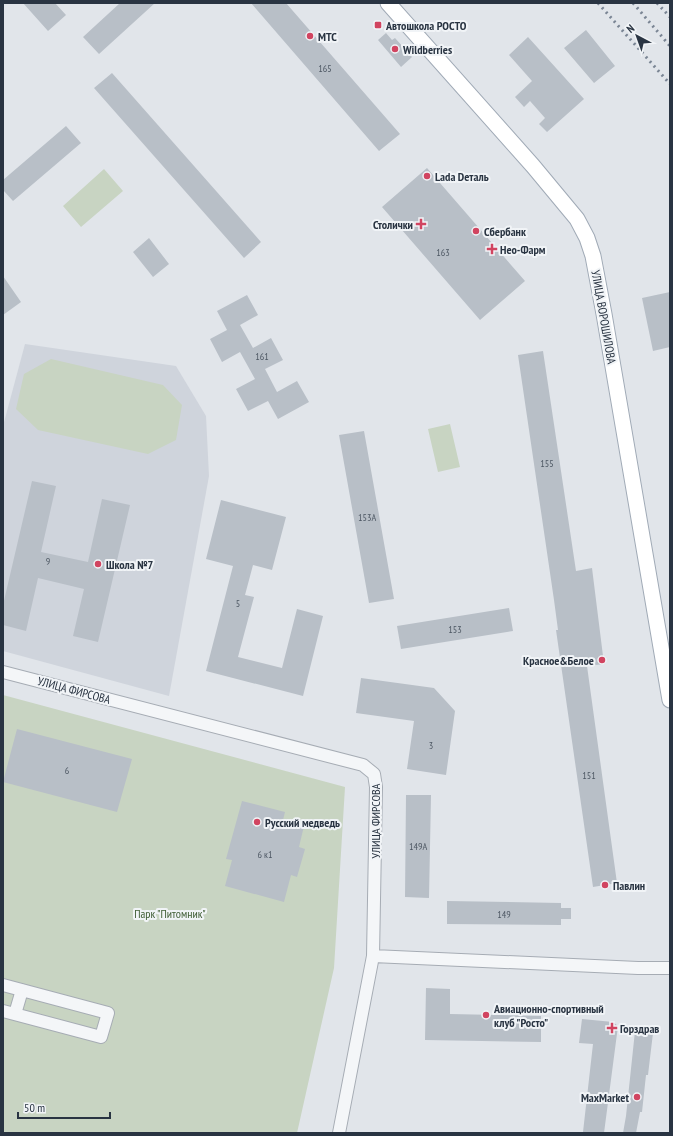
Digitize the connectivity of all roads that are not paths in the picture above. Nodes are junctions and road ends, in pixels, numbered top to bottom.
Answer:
1 (388, 3) edge
2 (3, 672) edge
3 (670, 700) edge
4 (373, 956) junction
5 (670, 968) edge
6 (3, 985) edge
7 (22, 990) junction
8 (3, 1011) edge
9 (15, 1014) junction
10 (339, 1133) edge

1 - 3 main road, УЛИЦА ВОРОШИЛОВА
2 - 4 street, УЛИЦА ФИРСОВА
4 - 5 street
4 - 10 street, УЛИЦА ФИРСОВА
6 - 7 street
7 - 9 street
7 - 9 street
8 - 9 street

